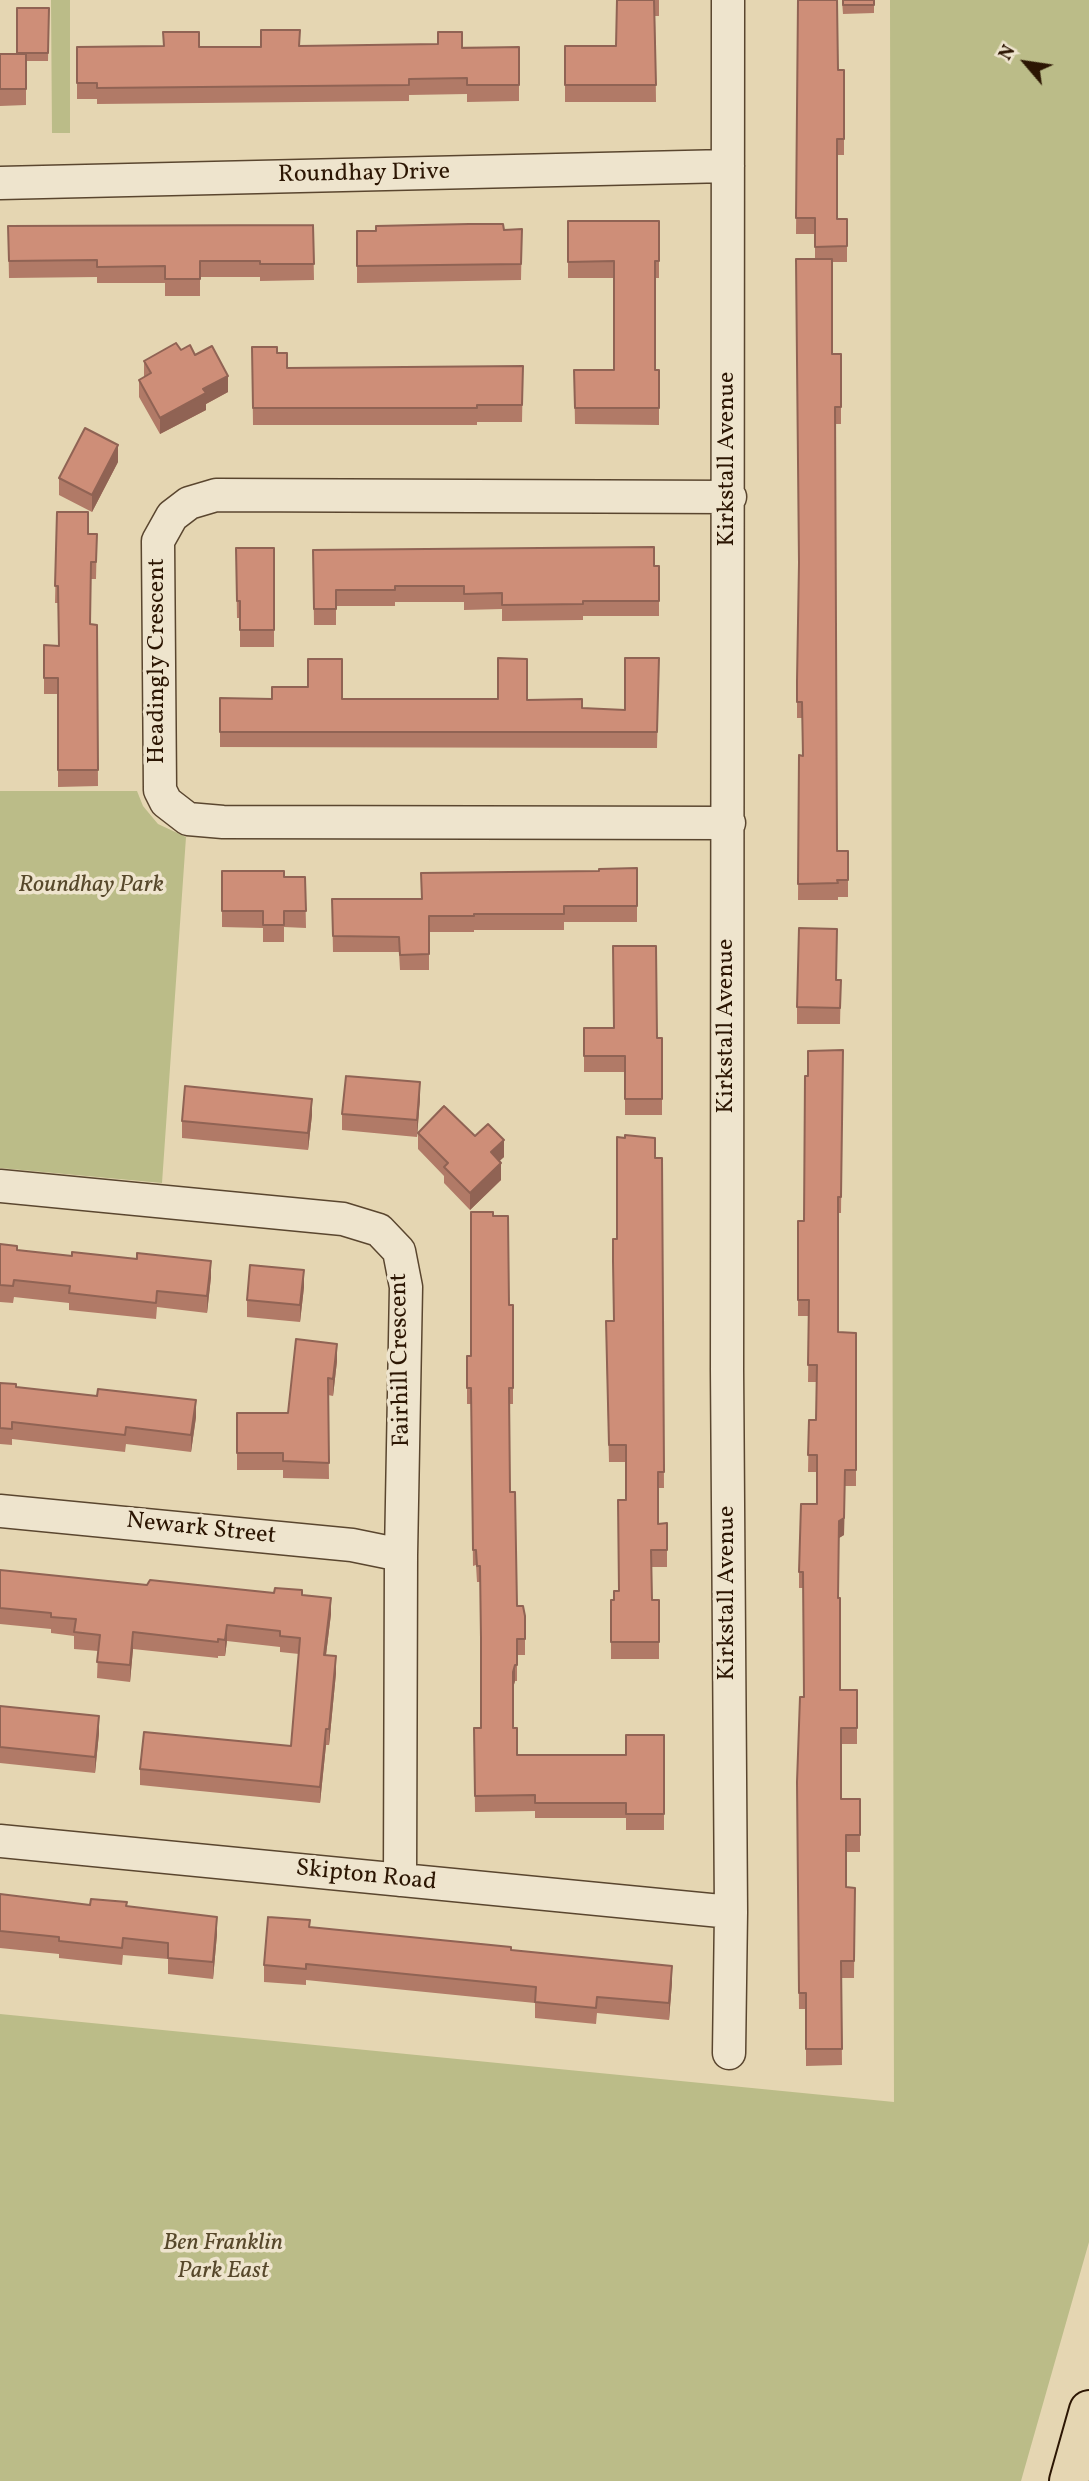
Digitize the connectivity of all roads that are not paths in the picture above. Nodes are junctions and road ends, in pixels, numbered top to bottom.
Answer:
1 (728, 0) edge
2 (728, 166) junction
3 (0, 183) edge
4 (730, 497) junction
5 (729, 822) junction
6 (0, 1186) edge
7 (0, 1511) edge
8 (401, 1555) junction
9 (0, 1841) edge
10 (400, 1881) junction
11 (731, 1912) junction
12 (729, 2053) dead end
13 (1089, 2410) edge
14 (1069, 2481) edge

1 - 2 street, Kirkstall Avenue
2 - 3 street, Roundhay Drive
2 - 4 street, Kirkstall Avenue
4 - 5 street, Kirkstall Avenue
4 - 5 street, Headingly Crescent
5 - 11 street, Kirkstall Avenue
6 - 8 street, Fairhill Crescent
7 - 8 street, Newark Street
8 - 10 street, Fairhill Crescent
9 - 10 street, Skipton Road
10 - 11 street, Skipton Road
11 - 12 street, Kirkstall Avenue
13 - 14 main road

